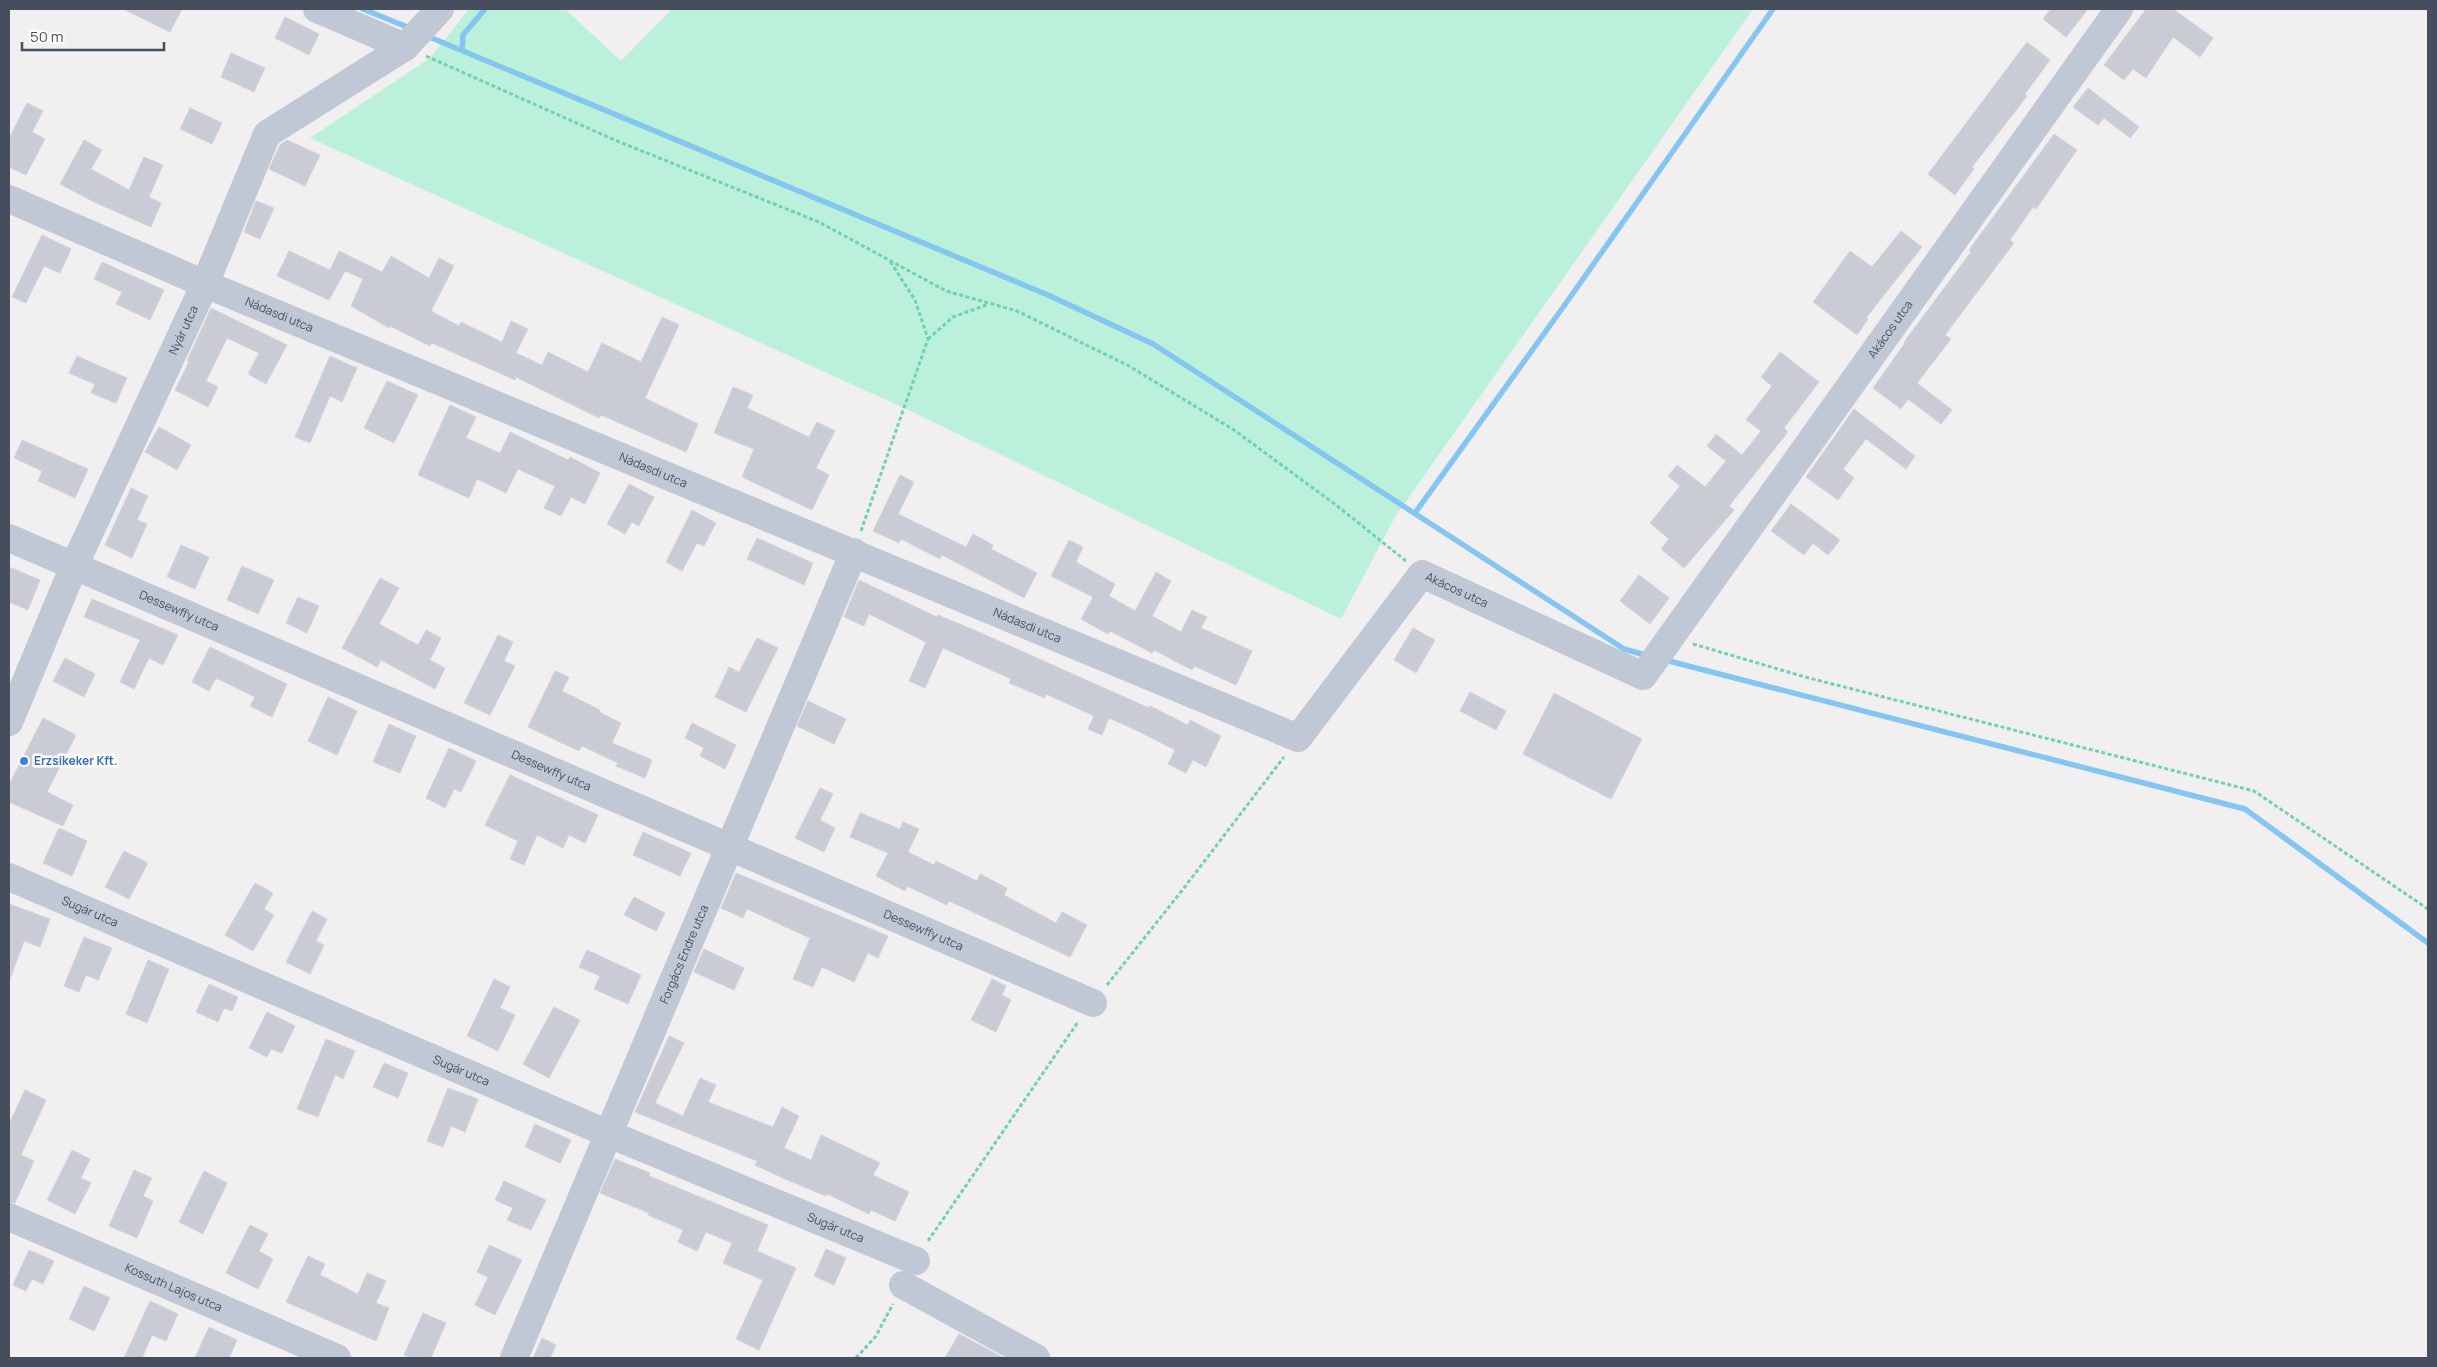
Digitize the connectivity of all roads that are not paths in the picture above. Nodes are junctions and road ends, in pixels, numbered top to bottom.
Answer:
1 (318, 9) edge
2 (2119, 9) edge
3 (427, 22) edge
4 (9, 200) edge
5 (205, 284) junction
6 (9, 538) edge
7 (854, 552) junction
8 (74, 566) junction
9 (9, 722) edge
10 (1298, 738) joint
11 (730, 846) junction
12 (9, 877) edge
13 (1093, 1003) road end
14 (609, 1134) junction
15 (9, 1217) edge
16 (916, 1261) road end
17 (903, 1285) road end
18 (337, 1358) edge
19 (514, 1358) edge
20 (1036, 1358) edge

1 - 3 street
2 - 10 street, Akácos utca
3 - 5 street, Nyár utca
4 - 5 street, Nádasdi utca
5 - 7 street, Nádasdi utca
5 - 8 street, Nyár utca
6 - 8 street, Dessewffy utca
7 - 10 street, Nádasdi utca
7 - 11 street, Forgács Endre utca
8 - 9 street, Nyár utca
8 - 11 street, Dessewffy utca
11 - 13 street, Dessewffy utca
11 - 14 street, Forgács Endre utca
12 - 14 street, Sugár utca
14 - 16 street, Sugár utca
14 - 19 street, Forgács Endre utca
15 - 18 street, Kossuth Lajos utca
17 - 20 street

